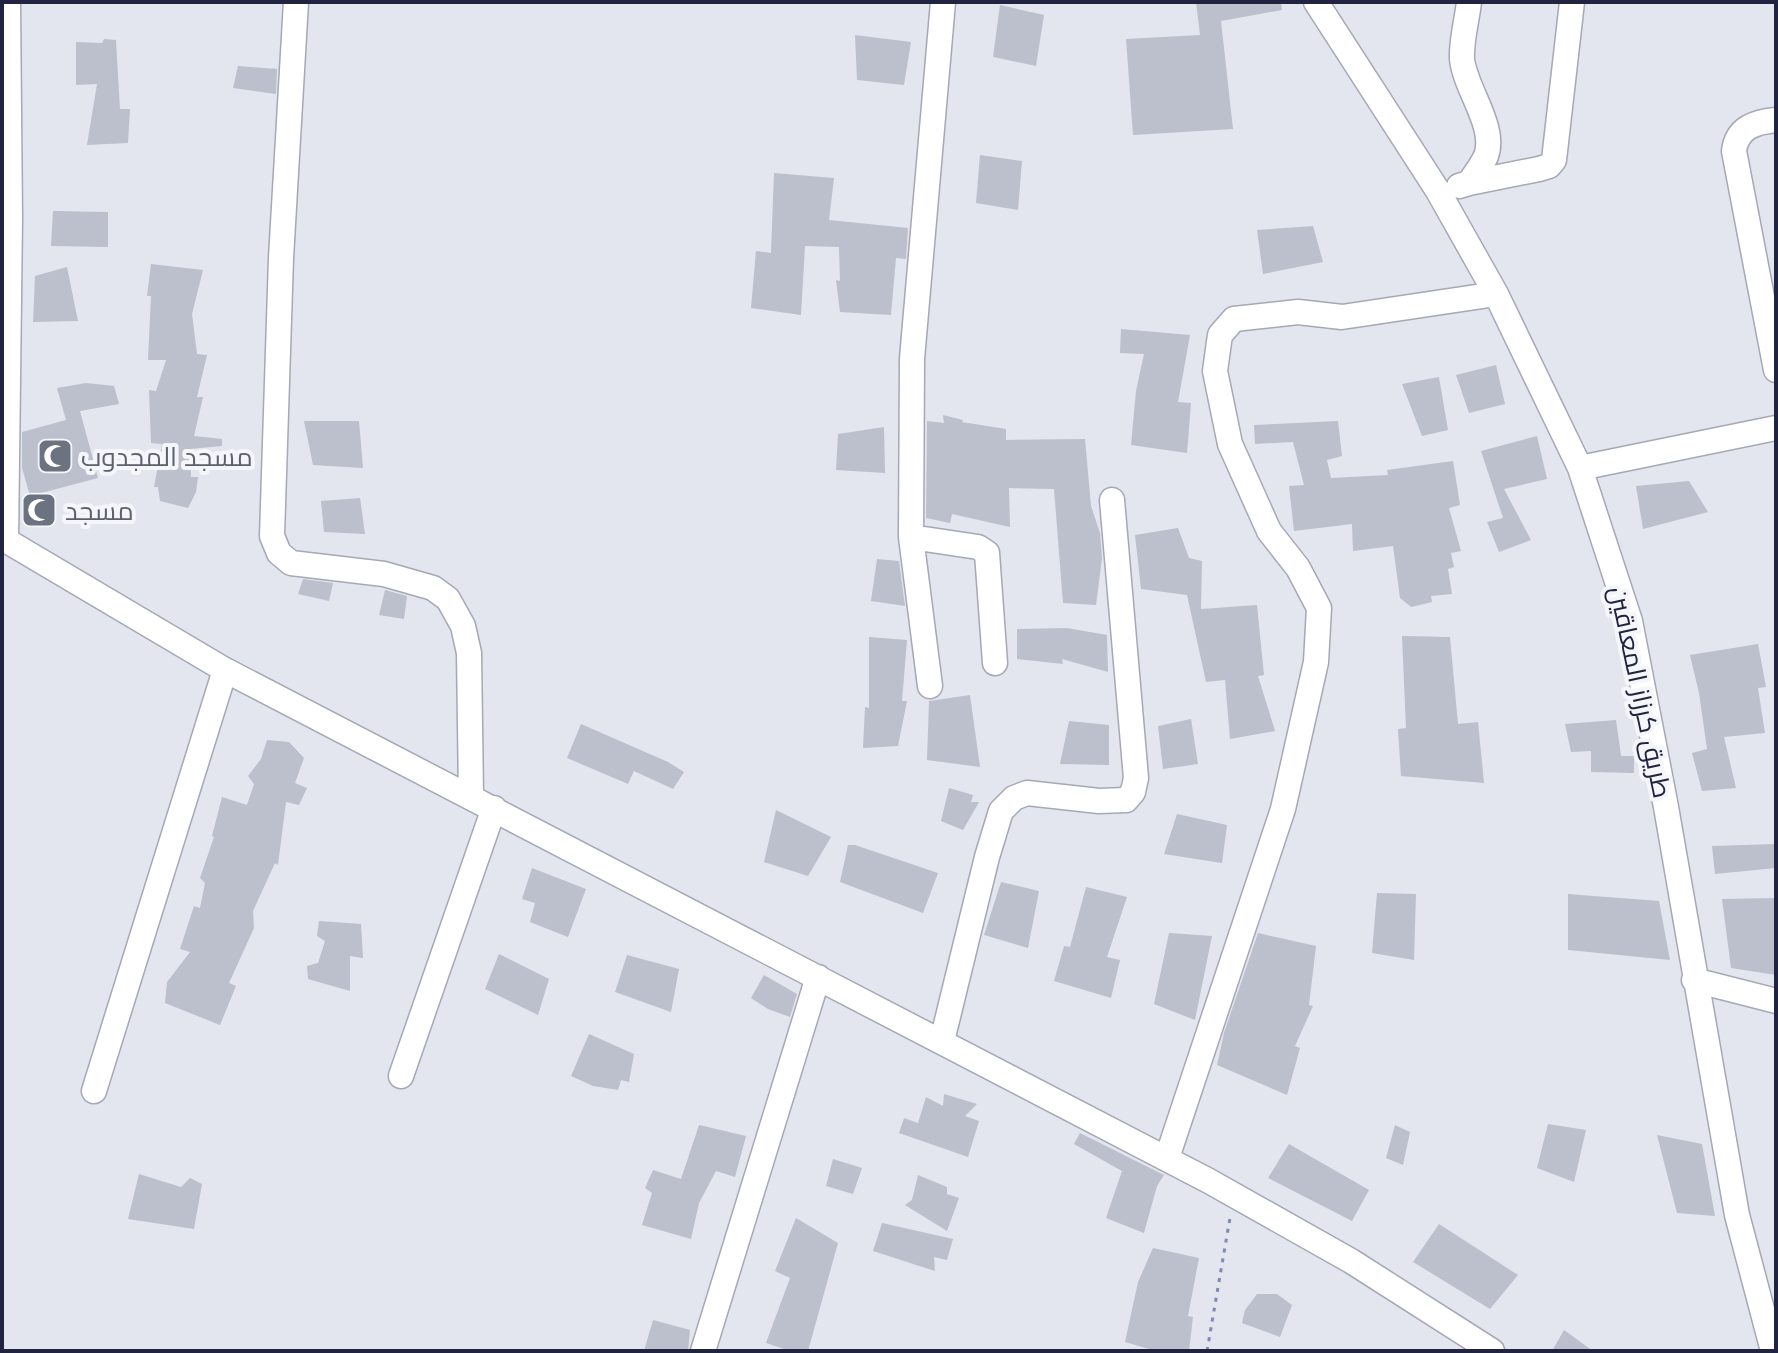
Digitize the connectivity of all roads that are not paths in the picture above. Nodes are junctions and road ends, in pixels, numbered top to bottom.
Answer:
1 (8, 2) edge
2 (296, 2) edge
3 (943, 2) edge
4 (1316, 2) edge
5 (1469, 2) edge
6 (1572, 2) edge
7 (1776, 120) edge
8 (1469, 183) junction
9 (1438, 191) junction
10 (1496, 294) junction
11 (1776, 370) edge
12 (1776, 428) edge
13 (1580, 468) junction
14 (1112, 500) dead end
15 (911, 537) junction
16 (4, 539) edge
17 (995, 663) dead end
18 (225, 670) junction
19 (930, 686) dead end
20 (471, 796) junction
21 (494, 808) junction
22 (818, 977) junction
23 (1694, 980) junction
24 (1776, 1001) edge
25 (942, 1041) junction
26 (401, 1076) dead end
27 (94, 1091) dead end
28 (1167, 1158) junction
29 (703, 1351) edge
30 (1492, 1351) edge
31 (1773, 1351) edge

1 - 16 street
2 - 20 street
3 - 15 street
4 - 9 street, طريق كرزاز المعاقين
5 - 8 street
6 - 8 street
7 - 11 street
8 - 9 street
9 - 10 street, طريق كرزاز المعاقين
10 - 13 street, طريق كرزاز المعاقين
10 - 28 street
12 - 13 street
13 - 23 street, طريق كرزاز المعاقين
14 - 25 street
15 - 17 street
15 - 19 street
16 - 18 street
18 - 20 street
18 - 27 street
20 - 21 street
21 - 22 street
21 - 26 street
22 - 25 street
22 - 29 street
23 - 24 street
23 - 31 street, طريق كرزاز المعاقين
25 - 28 street
28 - 30 street

